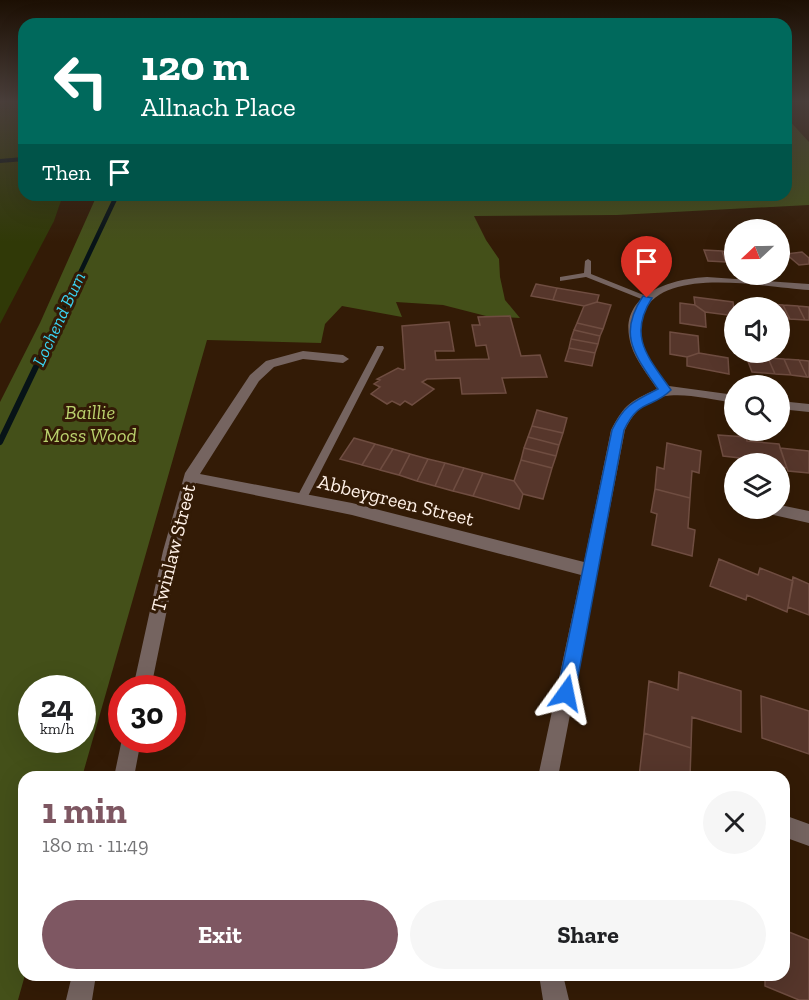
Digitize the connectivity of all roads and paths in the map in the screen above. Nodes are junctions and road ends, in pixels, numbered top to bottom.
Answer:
1 (588, 261) dead end
2 (587, 274) junction
3 (563, 279) dead end
4 (809, 287) edge
5 (647, 298) junction
6 (380, 348) dead end
7 (343, 359) dead end
8 (665, 390) junction
9 (724, 398) edge
10 (790, 406) edge
11 (809, 408) edge
12 (190, 477) junction
13 (301, 499) junction
14 (790, 513) edge
15 (809, 517) edge
16 (591, 571) junction
17 (145, 675) edge
18 (129, 753) edge
19 (125, 771) edge
20 (549, 771) edge
21 (790, 828) edge
22 (809, 835) edge
23 (83, 981) edge
24 (552, 981) edge
25 (79, 1000) edge
26 (556, 1000) edge

1 - 2 lane
2 - 3 lane
2 - 5 lane
4 - 5 street
5 - 8 street
6 - 13 lane
7 - 12 street, Twinlaw Street
8 - 9 street
8 - 16 street
10 - 11 street
12 - 13 street, Abbeygreen Street
12 - 17 street, Twinlaw Street
13 - 16 street, Abbeygreen Street
14 - 15 street
16 - 20 street
18 - 19 street
21 - 22 street
23 - 25 street
24 - 26 street

